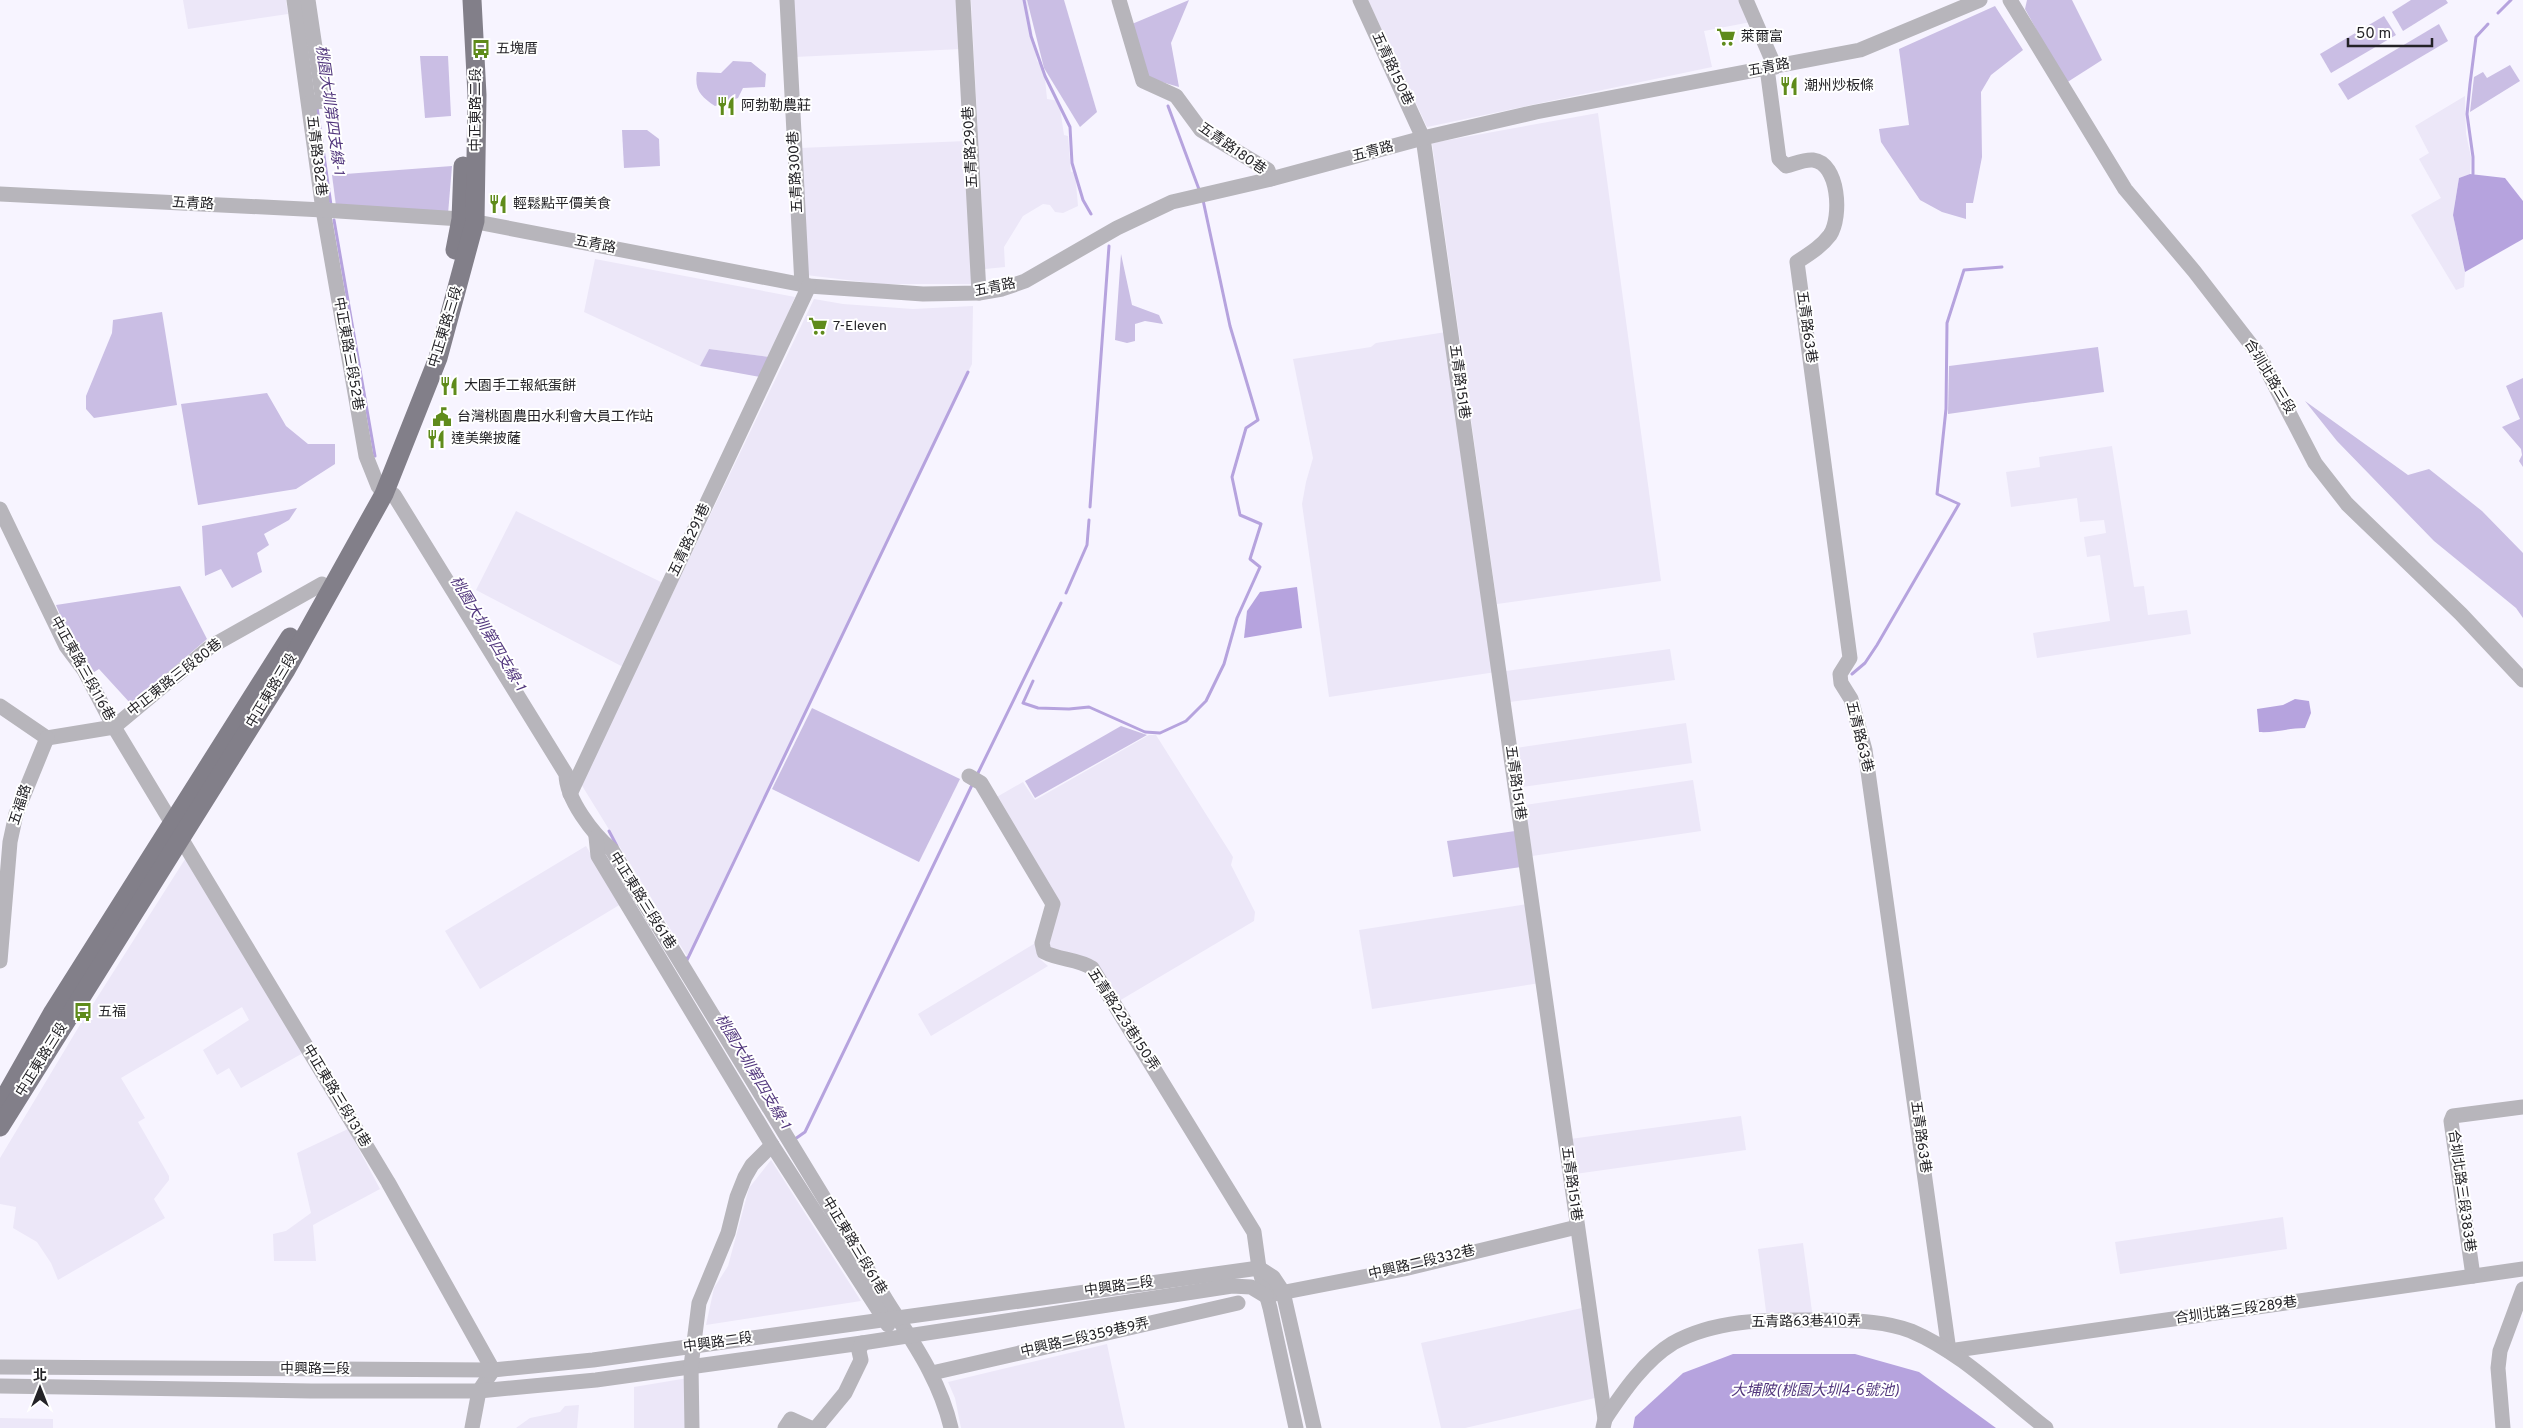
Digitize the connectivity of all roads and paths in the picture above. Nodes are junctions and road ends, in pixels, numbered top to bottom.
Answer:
1 (294, 0) edge
2 (308, 0) edge
3 (460, 0) edge
4 (472, 0) edge
5 (787, 0) edge
6 (963, 0) edge
7 (1119, 0) edge
8 (1360, 0) edge
9 (1746, 0) edge
10 (1980, 0) edge
11 (2010, 0) edge
12 (1771, 67) junction
13 (309, 103) junction
14 (1423, 138) junction
15 (1270, 179) junction
16 (0, 194) edge
17 (323, 210) junction
18 (468, 220) junction
19 (805, 285) junction
20 (979, 293) junction
21 (381, 490) junction
22 (0, 509) edge
23 (322, 584) junction
24 (2523, 680) edge
25 (0, 706) edge
26 (114, 727) junction
27 (47, 738) junction
28 (969, 776) dead end
29 (570, 794) junction
30 (177, 832) junction
31 (596, 837) junction
32 (0, 961) edge
33 (0, 1105) edge
34 (2523, 1107) edge
35 (0, 1127) edge
36 (772, 1146) junction
37 (1577, 1228) junction
38 (1259, 1268) junction
39 (2523, 1269) edge
40 (2473, 1276) junction
41 (2523, 1289) edge
42 (1283, 1292) junction
43 (1266, 1296) junction
44 (1238, 1303) dead end
45 (890, 1318) junction
46 (908, 1337) junction
47 (862, 1343) junction
48 (694, 1346) junction
49 (1949, 1351) junction
50 (691, 1366) junction
51 (0, 1367) edge
52 (80, 1368) junction
53 (493, 1370) junction
54 (932, 1373) junction
55 (0, 1386) edge
56 (79, 1387) junction
57 (479, 1391) junction
58 (1604, 1423) edge
59 (472, 1428) edge
60 (692, 1428) edge
61 (785, 1428) edge
62 (811, 1428) edge
63 (816, 1428) edge
64 (951, 1428) edge
65 (1296, 1428) edge
66 (1314, 1428) edge
67 (2046, 1428) edge
68 (2503, 1428) edge

1 - 13 street, 五青路382巷
2 - 13 street, 五青路382巷
3 - 18 main road, 中正東路二段
4 - 18 main road, 中正東路二段
5 - 19 street, 五青路300巷
6 - 20 street, 五青路290巷
7 - 15 street, 五青路180巷
8 - 14 street, 五青路150巷
9 - 12 street
10 - 12 street, 五青路
11 - 24 street, 合圳北路三段
12 - 14 street, 五青路
12 - 49 street, 五青路63巷
13 - 17 street, 五青路382巷
14 - 15 street, 五青路
14 - 37 street, 五青路151巷
15 - 20 street, 五青路
16 - 17 street, 五青路
17 - 18 street, 五青路
17 - 21 street, 中正東路三段52巷
18 - 19 street, 五青路
18 - 21 main road, 中正東路三段
19 - 20 street, 五青路
19 - 29 street, 五青路291巷
21 - 23 main road, 中正東路三段
21 - 29 street, 中正東路三段61巷
21 - 30 main road, 中正東路三段
22 - 26 street, 中正東路三段116巷
23 - 26 street, 中正東路三段80巷
23 - 30 main road, 中正東路三段
25 - 27 street
26 - 27 street
26 - 30 street, 中正東路三段116巷
27 - 32 street, 五福路
28 - 38 street, 五青路223巷150弄
29 - 31 street, 中正東路三段61巷
30 - 33 main road, 中正東路三段
30 - 35 main road, 中正東路三段
30 - 53 street, 中正東路三段131巷
31 - 36 street
31 - 45 street, 中正東路三段61巷
34 - 40 street, 合圳北路三段383巷
36 - 45 street
36 - 48 street
37 - 42 street, 中興路二段332巷
37 - 58 street, 五青路151巷
38 - 42 street
38 - 43 street
38 - 45 street, 中興路二段
39 - 40 street, 合圳北路三段289巷
40 - 49 street, 合圳北路三段289巷
41 - 68 street
42 - 43 street, 中興路二段332巷
42 - 66 street
43 - 46 street, 中興路二段
43 - 65 street
44 - 54 street, 中興路二段359巷9弄
45 - 46 street
45 - 48 street, 中興路二段
46 - 47 street, 中興路二段
46 - 54 street
47 - 50 street, 中興路二段
47 - 63 street
48 - 50 street
48 - 53 street, 中興路二段
49 - 58 street, 五青路63巷410弄
49 - 67 street
50 - 57 street, 中興路二段
50 - 60 street
51 - 52 street, 中興路二段
52 - 53 street, 中興路二段
52 - 56 street
53 - 57 street
54 - 64 street
55 - 56 street, 中興路二段
56 - 57 street, 中興路二段
57 - 59 street
61 - 62 street

